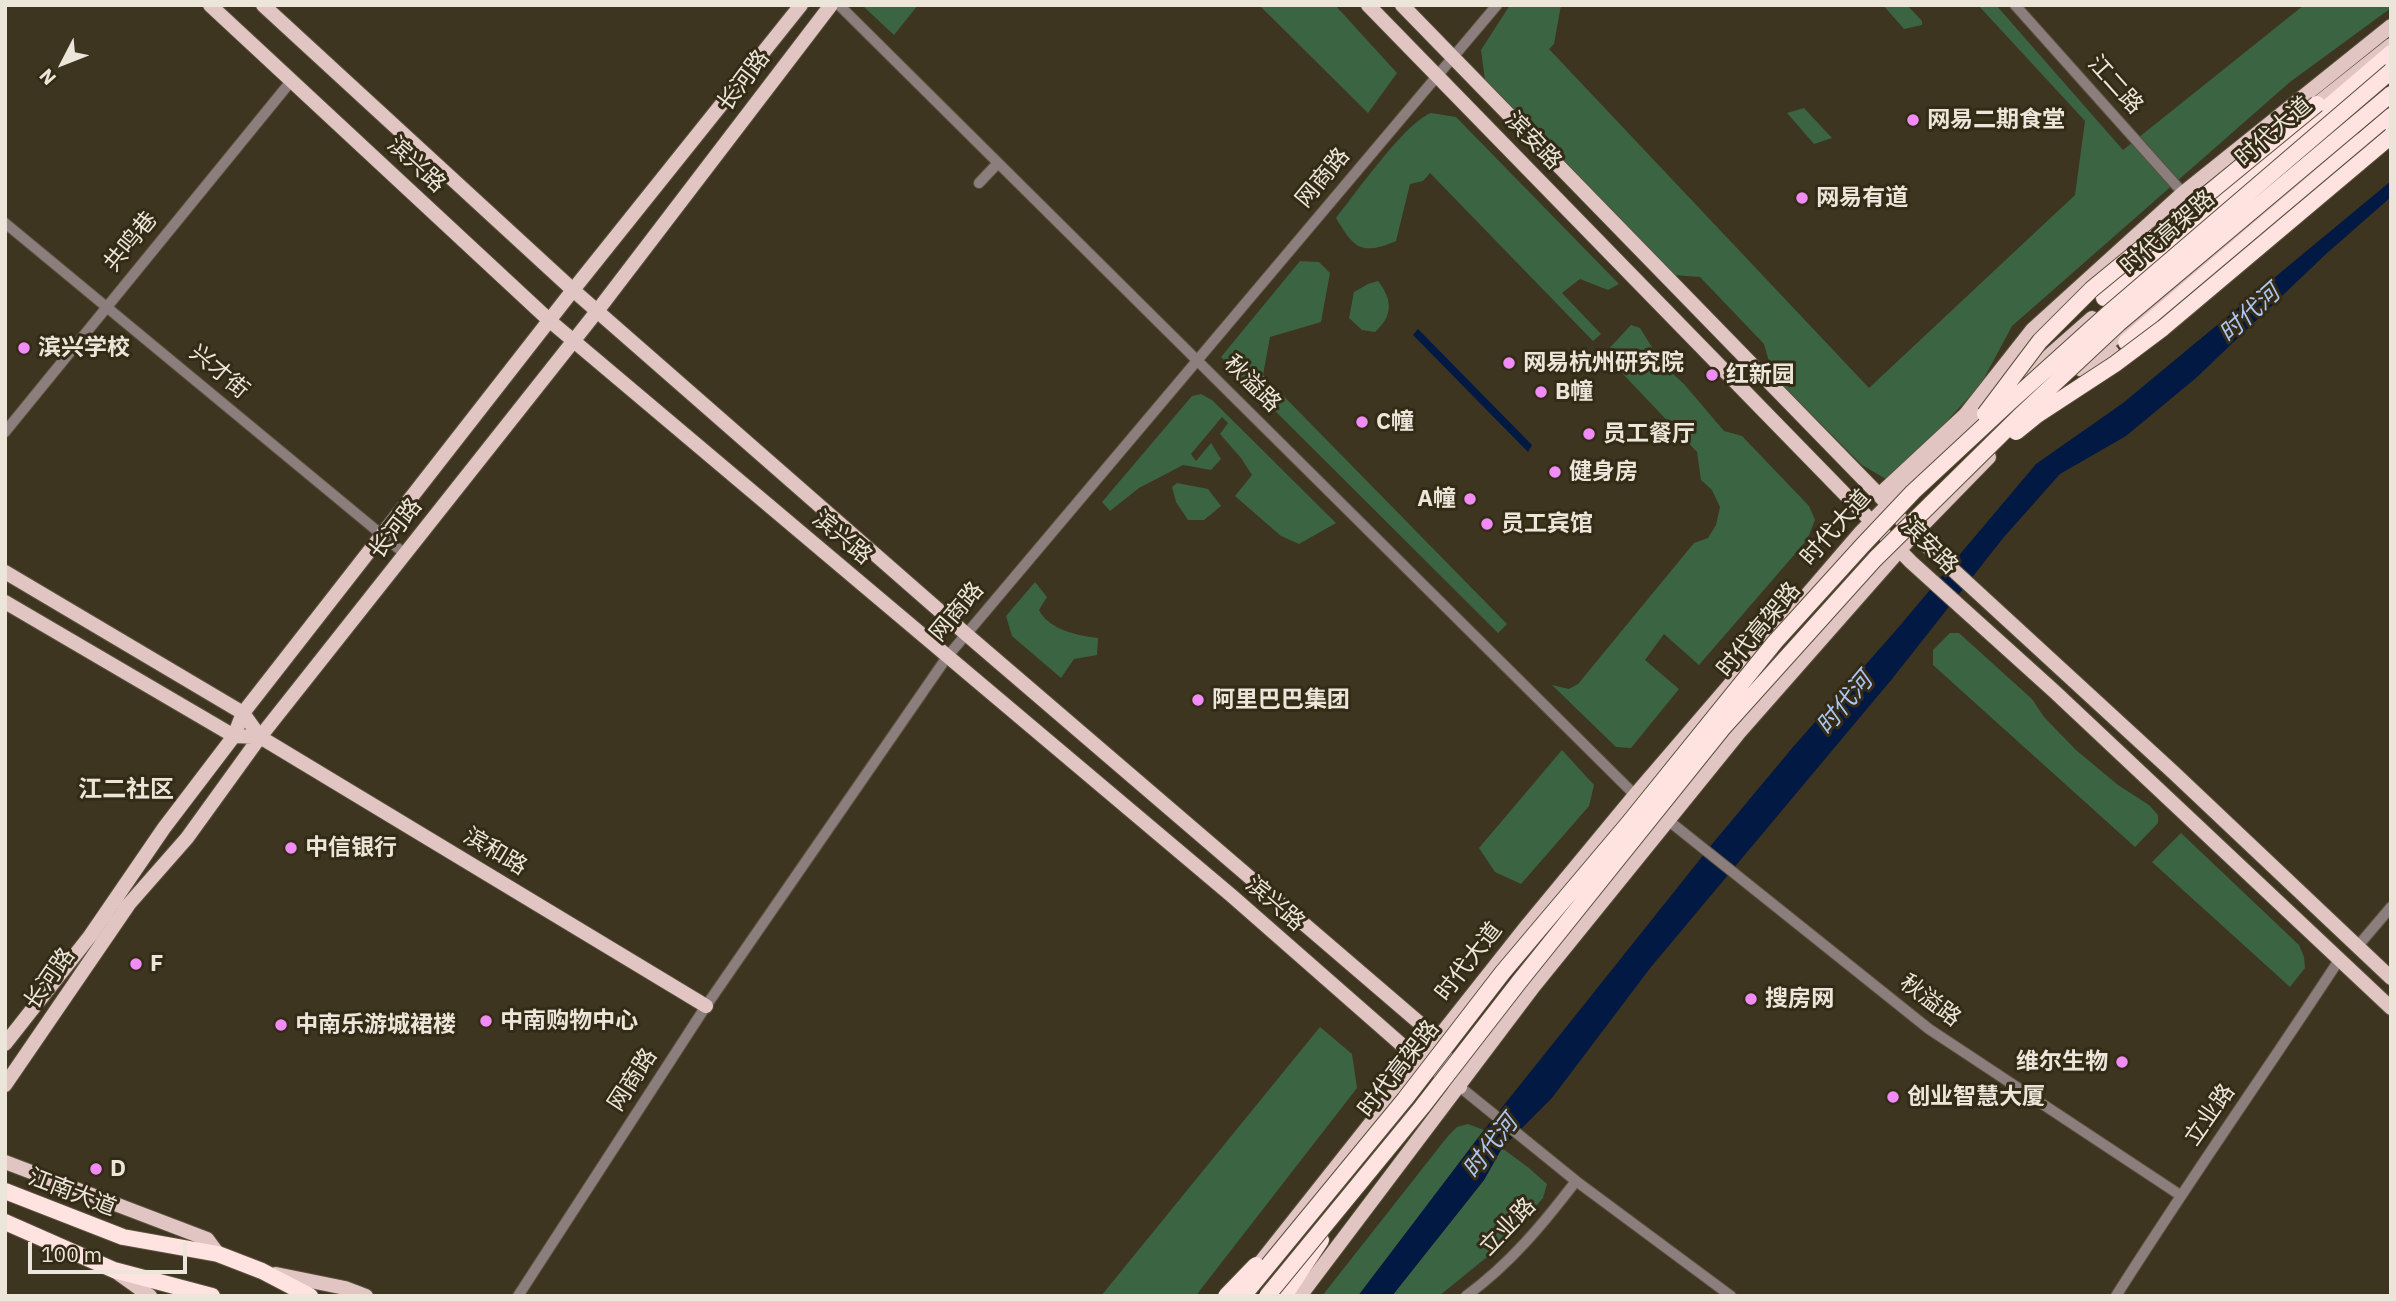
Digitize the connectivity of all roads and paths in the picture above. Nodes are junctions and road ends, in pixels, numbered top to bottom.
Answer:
1 (210, 5) edge
2 (263, 5) edge
3 (801, 5) edge
4 (831, 5) edge
5 (839, 5) edge
6 (1368, 5) edge
7 (1402, 5) edge
8 (1497, 5) edge
9 (2015, 5) edge
10 (2391, 26) edge
11 (2391, 45) edge
12 (2391, 53) edge
13 (1453, 56) junction
14 (2391, 62) edge
15 (2391, 71) edge
16 (1436, 76) junction
17 (292, 80) junction
18 (2391, 94) edge
19 (2317, 104) joint
20 (2391, 107) edge
21 (2391, 116) edge
22 (2391, 136) edge
23 (998, 163) junction
24 (979, 183) dead end
25 (2183, 193) junction
26 (5, 223) edge
27 (573, 290) junction
28 (2104, 298) joint
29 (106, 305) junction
30 (598, 310) junction
31 (550, 321) junction
32 (573, 340) junction
33 (2126, 342) joint
34 (2063, 344) junction
35 (1198, 360) junction
36 (2080, 369) junction
37 (2033, 370) junction
38 (1974, 403) junction
39 (5, 432) edge
40 (1948, 459) junction
41 (1958, 476) junction
42 (1883, 499) junction
43 (1872, 520) junction
44 (1914, 534) junction
45 (382, 537) junction
46 (1900, 551) junction
47 (405, 554) junction
48 (5, 572) edge
49 (5, 602) edge
50 (966, 634) junction
51 (947, 657) junction
52 (243, 713) junction
53 (234, 736) junction
54 (260, 737) junction
55 (1635, 795) junction
56 (1669, 821) junction
57 (2391, 907) edge
58 (2357, 947) junction
59 (2339, 960) junction
60 (2391, 978) edge
61 (706, 1006) junction
62 (2391, 1008) edge
63 (1437, 1038) junction
64 (5, 1044) edge
65 (1421, 1060) junction
66 (5, 1085) edge
67 (1460, 1087) junction
68 (5, 1162) edge
69 (1370, 1171) junction
70 (1576, 1181) junction
71 (5, 1191) edge
72 (2180, 1195) junction
73 (1318, 1205) junction
74 (5, 1222) edge
75 (218, 1254) junction
76 (114, 1270) junction
77 (262, 1272) junction
78 (310, 1294) edge
79 (150, 1296) edge
80 (212, 1296) edge
81 (366, 1296) edge
82 (518, 1296) edge
83 (1226, 1296) edge
84 (1233, 1296) edge
85 (1243, 1296) edge
86 (1267, 1296) edge
87 (1283, 1296) edge
88 (1300, 1296) edge
89 (1466, 1296) edge
90 (1731, 1296) edge
91 (2116, 1296) edge

1 - 17 main road, 滨兴路
2 - 27 main road, 滨兴路
3 - 27 main road, 长河路
4 - 30 main road, 长河路
5 - 23 street, 秋溢路
6 - 16 main road, 滨安路
7 - 13 main road, 滨安路
8 - 13 street, 网商路
9 - 25 street, 江二路
10 - 25 main road
11 - 19 main road
12 - 28 highway
13 - 16 street, 网商路
13 - 42 main road, 滨安路
14 - 34 main road, 时代大道
15 - 40 highway, 时代高架路, bridge
16 - 35 street, 网商路
16 - 43 main road, 滨安路
17 - 29 street, 共鸣巷
17 - 31 main road, 滨兴路
18 - 41 highway, 时代高架路, bridge
19 - 40 highway, bridge
20 - 36 main road
21 - 33 highway
22 - 41 highway, bridge
23 - 24 street
23 - 35 street, 秋溢路
25 - 38 main road
26 - 29 street, 兴才街
27 - 30 main road, 滨兴路
27 - 31 main road, 长河路
28 - 34 main road
29 - 39 street, 共鸣巷
29 - 45 street, 兴才街
30 - 32 main road, 长河路
30 - 50 main road, 滨兴路
31 - 32 main road, 滨兴路
31 - 45 main road, 长河路
32 - 47 main road, 长河路
32 - 51 main road, 滨兴路
33 - 36 main road
34 - 37 main road, 时代大道
35 - 50 street, 网商路
35 - 55 street, 秋溢路
36 - 44 main road
37 - 38 main road
37 - 42 main road, 时代大道
38 - 42 main road
40 - 73 highway, 时代高架路, bridge
41 - 69 highway, 时代高架路, bridge
42 - 43 main road, 时代大道
42 - 44 main road, 滨安路
43 - 46 main road, 滨安路
43 - 55 main road, 时代大道
44 - 46 main road
44 - 58 main road, 滨安路
45 - 47 street, 兴才街
45 - 52 main road, 长河路
46 - 56 main road
46 - 59 main road, 滨安路
47 - 54 main road, 长河路
48 - 52 main road, 滨和路
49 - 53 main road, 滨和路
50 - 51 street, 网商路
50 - 63 main road, 滨兴路
51 - 61 street, 网商路
51 - 65 main road, 滨兴路
52 - 53 main road, 长河路
52 - 54 main road, 滨和路
53 - 54 main road, 滨和路
53 - 64 main road, 长河路
54 - 61 main road, 滨和路
54 - 66 main road, 长河路
55 - 63 main road, 时代大道
56 - 67 main road
56 - 72 street, 秋溢路
57 - 58 street
58 - 60 main road, 滨安路
59 - 62 main road, 滨安路
59 - 72 street, 立业路
61 - 82 street, 网商路
63 - 65 main road, 时代大道
63 - 67 main road, 滨兴路
65 - 67 main road, 滨兴路
65 - 84 main road, 时代大道
67 - 70 street, 滨兴路
67 - 88 main road
68 - 75 main road
69 - 86 highway, 时代高架路, bridge
69 - 87 highway, bridge
70 - 89 street, 立业路
70 - 90 street, 滨兴路
71 - 75 highway, 江南大道
72 - 91 street, 立业路
73 - 83 highway, bridge
73 - 85 highway, 时代高架路, bridge
74 - 76 highway
75 - 77 highway, 江南大道
76 - 79 main road
76 - 80 highway
77 - 78 highway
77 - 81 main road, 江南大道

